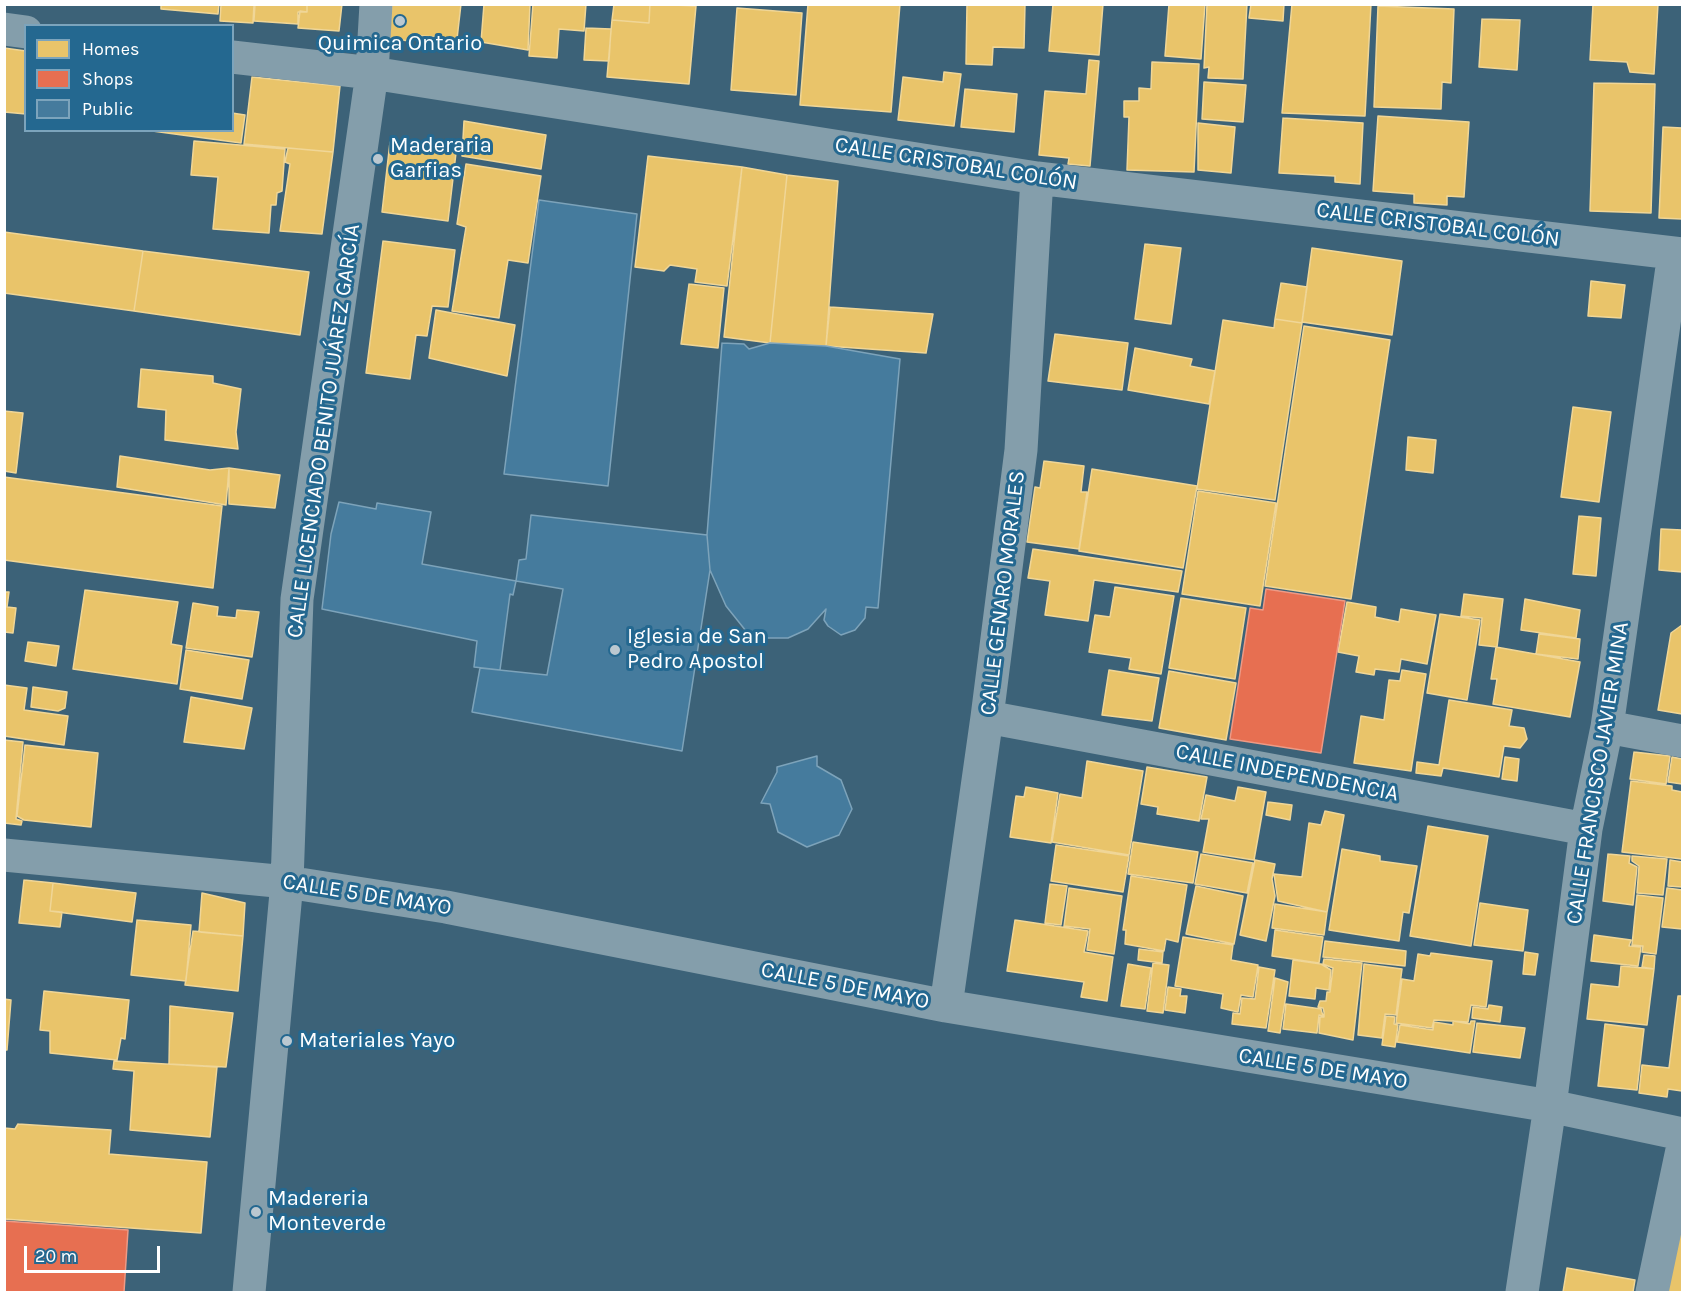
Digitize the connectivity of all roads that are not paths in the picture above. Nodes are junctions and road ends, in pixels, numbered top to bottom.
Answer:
1 (376, 4) edge
2 (4, 29) edge
3 (24, 32) edge
4 (234, 57) edge
5 (372, 73) junction
6 (1037, 178) junction
7 (1678, 253) edge
8 (987, 717) junction
9 (1607, 727) junction
10 (1683, 741) edge
11 (1586, 829) junction
12 (4, 855) edge
13 (287, 882) junction
14 (946, 1006) junction
15 (1550, 1106) junction
16 (1683, 1134) edge
17 (1683, 1150) edge
18 (249, 1293) edge
19 (1521, 1293) edge
20 (1652, 1293) edge

1 - 5 street, CALLE LICENCIADO BENITO JUÁREZ GARCÍA
2 - 3 street
4 - 5 street, CALLE CRISTOBAL COLÓN
5 - 6 street, CALLE CRISTOBAL COLÓN
5 - 13 street, CALLE LICENCIADO BENITO JUÁREZ GARCÍA
6 - 7 street, CALLE CRISTOBAL COLÓN
6 - 8 street, CALLE GENARO MORALES
7 - 9 street, CALLE FRANCISCO JAVIER MINA
8 - 11 street, CALLE INDEPENDENCIA
8 - 14 street, CALLE GENARO MORALES
9 - 10 street
9 - 11 street, CALLE FRANCISCO JAVIER MINA
11 - 15 street, CALLE FRANCISCO JAVIER MINA
12 - 13 street, CALLE 5 DE MAYO
13 - 14 street, CALLE 5 DE MAYO
13 - 18 street, CALLE LICENCIADO BENITO JUÁREZ GARCÍA
14 - 15 street, CALLE 5 DE MAYO
15 - 16 street, CALLE 5 DE MAYO
15 - 19 street, CALLE FRANCISCO JAVIER MINA
17 - 20 street

